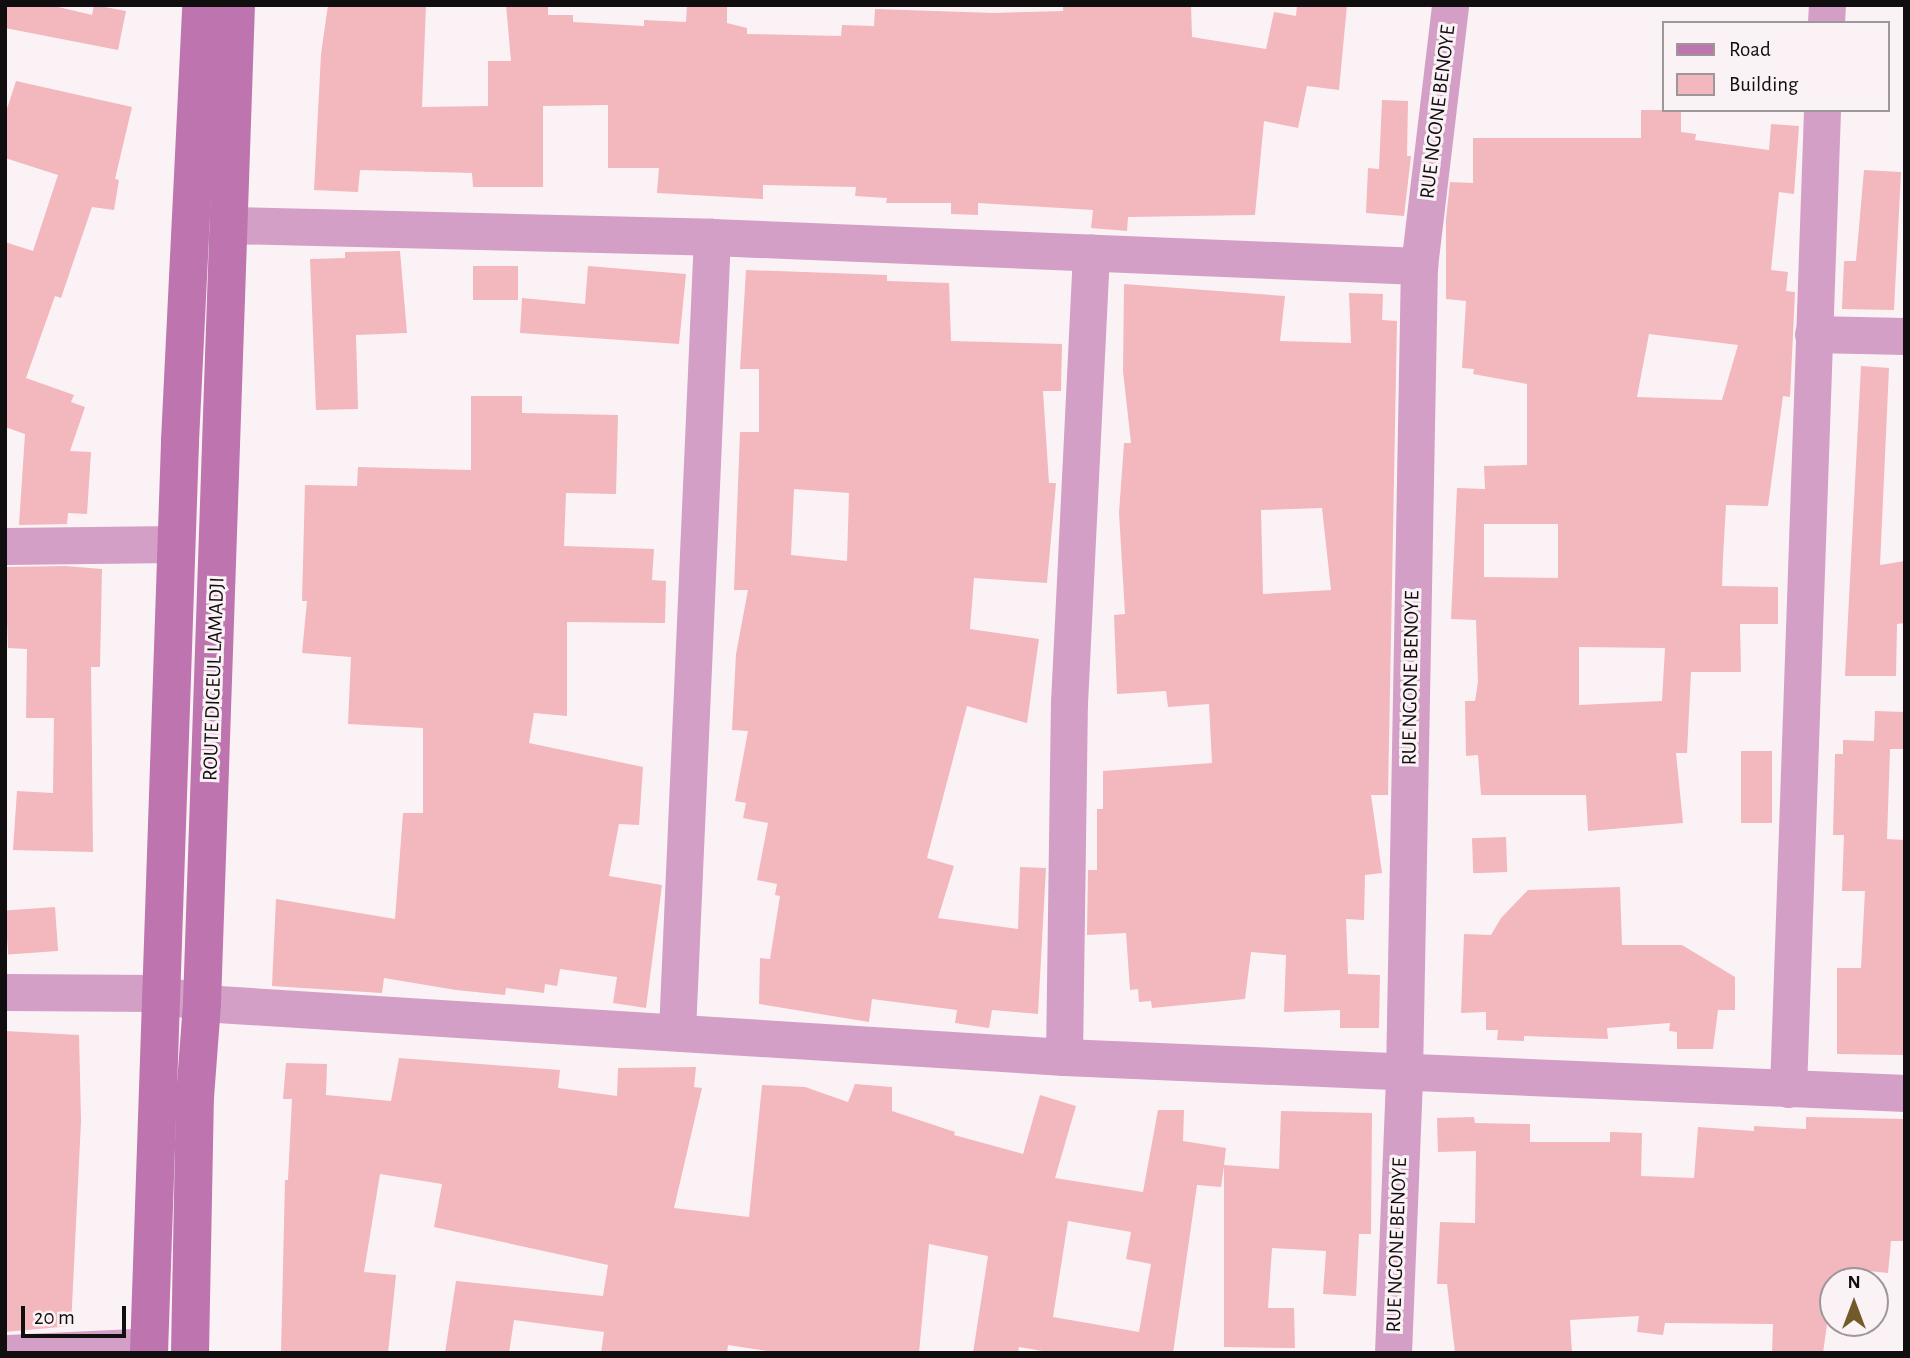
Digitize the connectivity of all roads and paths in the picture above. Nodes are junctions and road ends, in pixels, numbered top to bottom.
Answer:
1 (201, 5) edge
2 (236, 5) edge
3 (1450, 5) edge
4 (1822, 112) edge
5 (230, 225) junction
6 (712, 237) junction
7 (1091, 253) junction
8 (1419, 266) junction
9 (1813, 334) junction
10 (1905, 336) edge
11 (176, 544) junction
12 (5, 546) edge
13 (5, 992) edge
14 (159, 993) junction
15 (202, 1003) junction
16 (677, 1031) junction
17 (1064, 1057) junction
18 (1404, 1075) junction
19 (1788, 1089) junction
20 (1905, 1093) edge
21 (149, 1350) edge
22 (8, 1353) edge
23 (190, 1353) edge
24 (1393, 1353) edge

1 - 11 main road
2 - 5 main road, ROUTE DIGEUL LAMADJI
3 - 8 street, RUE NGONE BENOYE
4 - 9 street
5 - 6 street
5 - 15 main road, ROUTE DIGEUL LAMADJI
6 - 7 street
6 - 16 street
7 - 8 street
7 - 17 street
8 - 18 street, RUE NGONE BENOYE
9 - 10 street
9 - 19 street
11 - 12 street
11 - 14 main road
13 - 14 street
14 - 15 street
14 - 21 main road
15 - 16 street
15 - 23 main road, ROUTE DIGEUL LAMADJI
16 - 17 street
17 - 18 street
18 - 19 street
18 - 24 street, RUE NGONE BENOYE
19 - 20 street
21 - 22 street

